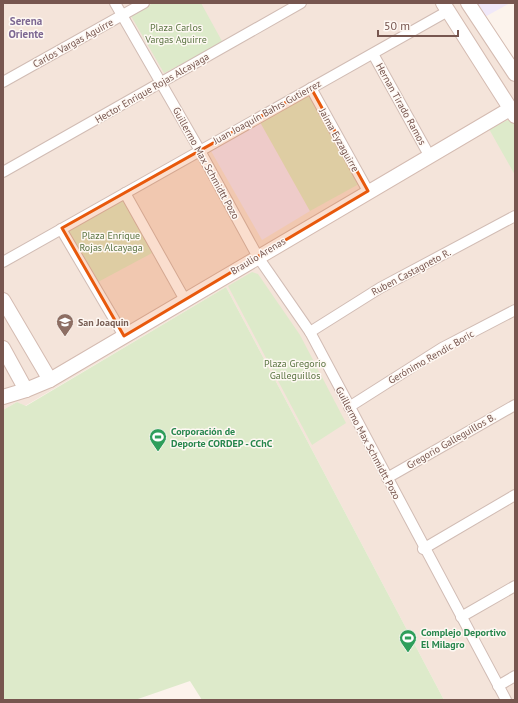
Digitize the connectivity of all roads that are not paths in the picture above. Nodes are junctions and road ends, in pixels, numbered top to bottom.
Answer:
1 (115, 3) edge
2 (144, 3) edge
3 (301, 3) edge
4 (468, 3) edge
5 (445, 7) edge
6 (122, 16) junction
7 (373, 54) junction
8 (515, 74) edge
9 (3, 82) edge
10 (161, 83) junction
11 (311, 88) junction
12 (513, 112) edge
13 (199, 149) junction
14 (429, 155) junction
15 (3, 172) edge
16 (368, 191) junction
17 (125, 193) junction
18 (515, 216) edge
19 (61, 229) junction
20 (258, 256) junction
21 (3, 262) edge
22 (3, 300) edge
23 (185, 300) junction
24 (515, 310) edge
25 (310, 332) junction
26 (124, 336) junction
27 (3, 348) edge
28 (50, 380) junction
29 (26, 390) junction
30 (3, 397) edge
31 (515, 405) edge
32 (349, 406) junction
33 (387, 478) junction
34 (515, 495) edge
35 (424, 549) junction
36 (515, 586) edge
37 (461, 617) junction
38 (515, 676) edge
39 (498, 686) junction
40 (506, 700) edge

1 - 6 street, Guillermo Max Schmidtt Pozo
2 - 6 street, Carlos Vargas Aguirre
3 - 10 street, Hector Enrique Rojas Alcayaga
4 - 8 street
5 - 7 street, Juan Joaquín Bahrs Gutierrez
5 - 12 street
6 - 9 street, Carlos Vargas Aguirre
6 - 10 street, Guillermo Max Schmidtt Pozo
7 - 11 street, Juan Joaquín Bahrs Gutierrez
7 - 14 street, Hernan Tirado Ramos
10 - 13 street, Guillermo Max Schmidtt Pozo
10 - 15 street, Hector Enrique Rojas Alcayaga
11 - 13 street, Juan Joaquín Bahrs Gutierrez
11 - 16 street, Jaima Eyzaguirre
12 - 14 street, Braulio Arenas
13 - 17 street, Juan Joaquín Bahrs Gutierrez
13 - 20 street, Guillermo Max Schmidtt Pozo
14 - 16 street, Braulio Arenas
16 - 20 street, Braulio Arenas
17 - 19 street, Juan Joaquín Bahrs Gutierrez
17 - 23 street
18 - 25 street, Ruben Castagneto R.
19 - 21 street, Juan Joaquín Bahrs Gutierrez
19 - 26 street
20 - 23 street, Braulio Arenas
20 - 25 street, Guillermo Max Schmidtt Pozo
22 - 28 street
23 - 26 street, Braulio Arenas
24 - 32 street, Gerónimo Rendic Boric
25 - 32 street, Guillermo Max Schmidtt Pozo
26 - 28 street, Braulio Arenas
27 - 29 street
28 - 29 street, Braulio Arenas
29 - 30 street, Braulio Arenas
31 - 33 street, Gregorio Galleguillos B.
32 - 33 street, Guillermo Max Schmidtt Pozo
33 - 35 street, Guillermo Max Schmidtt Pozo
34 - 35 street
35 - 37 street, Guillermo Max Schmidtt Pozo
36 - 37 street
37 - 39 street, Guillermo Max Schmidtt Pozo
38 - 39 street
39 - 40 street, Guillermo Max Schmidtt Pozo

